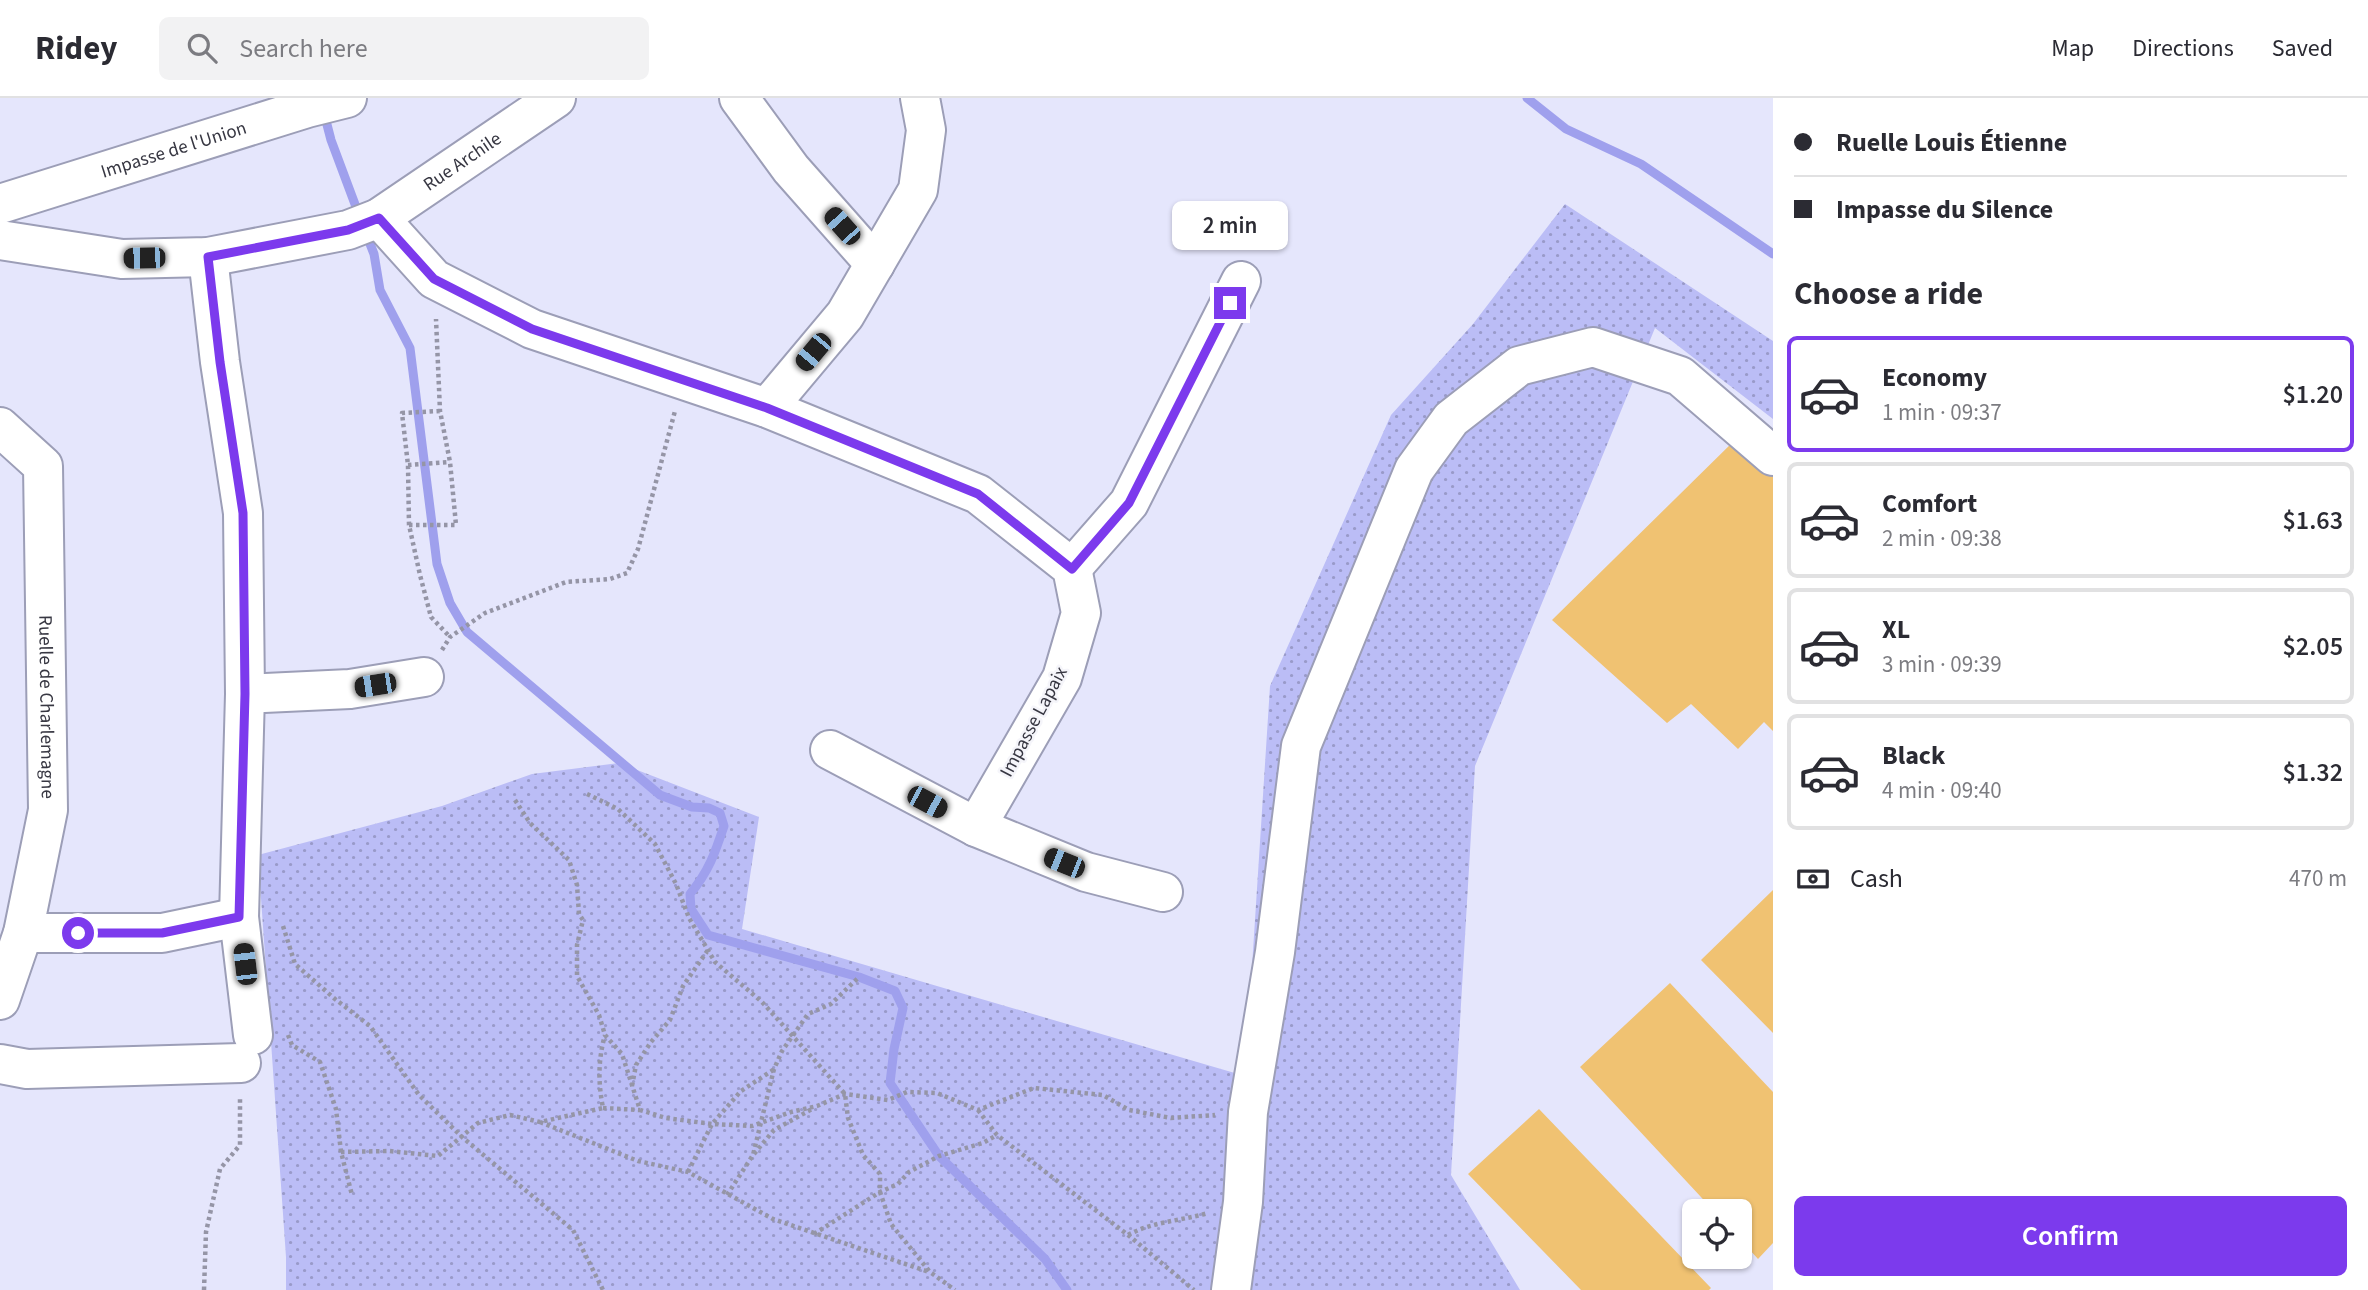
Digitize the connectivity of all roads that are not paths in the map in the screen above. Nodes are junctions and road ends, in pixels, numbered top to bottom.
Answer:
1 (556, 98) edge
2 (739, 98) edge
3 (920, 98) edge
4 (330, 102) edge
5 (0, 204) edge
6 (366, 224) junction
7 (0, 240) edge
8 (208, 257) junction
9 (875, 264) junction
10 (1241, 281) dead end
11 (767, 408) junction
12 (0, 427) edge
13 (1773, 456) edge
14 (1072, 569) junction
15 (424, 677) dead end
16 (245, 694) junction
17 (830, 750) dead end
18 (976, 827) junction
19 (1163, 892) dead end
20 (239, 917) junction
21 (23, 933) junction
22 (0, 1000) edge
23 (0, 1064) edge
24 (1231, 1290) edge

1 - 6 street, Rue Archile
2 - 9 street
3 - 9 street
4 - 5 street, Impasse de l'Union
6 - 8 street, Rue Archile
6 - 11 street
7 - 8 street, Rue Archile
8 - 16 street
9 - 11 street
10 - 14 street
11 - 14 street
12 - 21 street, Ruelle de Charlemagne
13 - 24 street
14 - 18 street, Impasse Lapaix
15 - 16 street
16 - 20 street
17 - 18 street
18 - 19 street
20 - 21 street
20 - 23 street
21 - 22 street, Ruelle de Charlemagne

